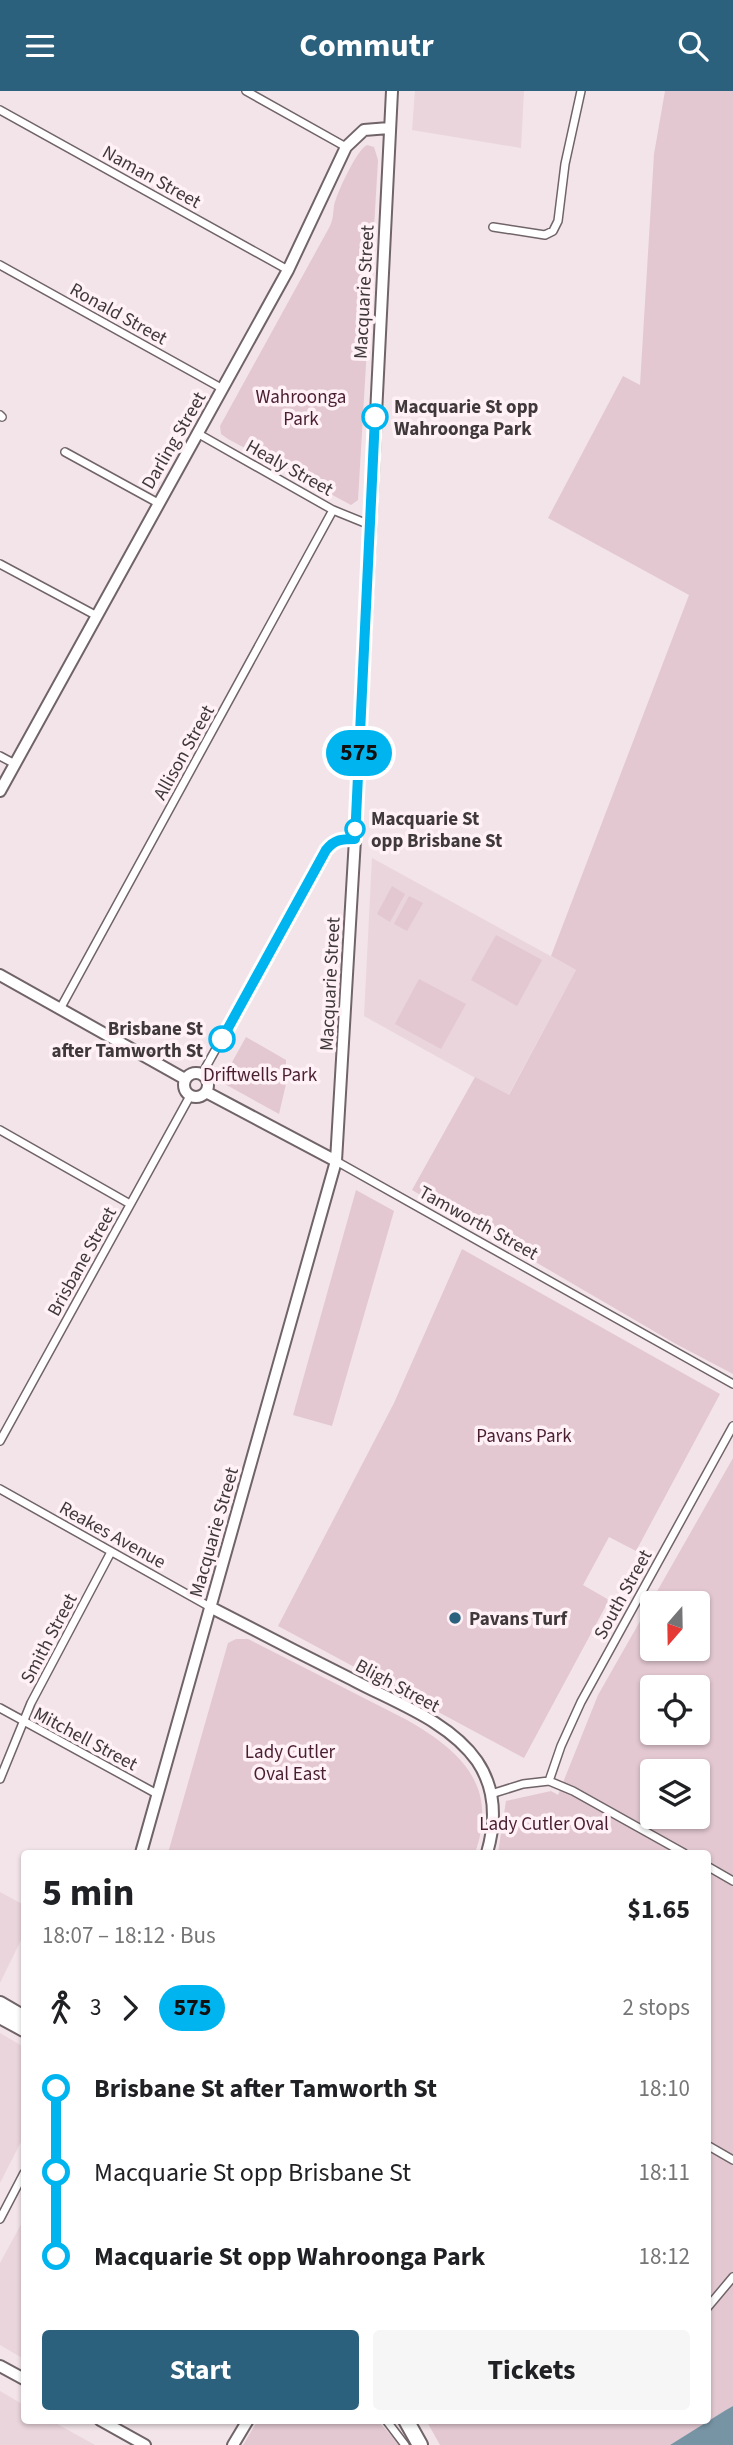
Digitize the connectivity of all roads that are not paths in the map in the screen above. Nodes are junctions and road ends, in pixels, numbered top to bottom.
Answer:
1 (246, 91) edge
2 (392, 91) edge
3 (581, 91) edge
4 (0, 110) edge
5 (389, 128) junction
6 (346, 148) junction
7 (493, 227) dead end
8 (0, 265) edge
9 (288, 270) junction
10 (223, 389) junction
11 (197, 433) junction
12 (65, 452) dead end
13 (158, 503) junction
14 (333, 510) junction
15 (370, 526) junction
16 (0, 564) edge
17 (97, 616) junction
18 (0, 755) edge
19 (15, 764) junction
20 (0, 791) edge
21 (355, 839) junction
22 (0, 975) edge
23 (60, 1009) junction
24 (202, 1074) junction
25 (185, 1079) junction
26 (206, 1092) junction
27 (190, 1096) junction
28 (0, 1130) edge
29 (336, 1161) junction
30 (130, 1204) junction
31 (733, 1384) edge
32 (733, 1426) edge
33 (0, 1441) edge
34 (0, 1489) edge
35 (111, 1552) junction
36 (210, 1607) junction
37 (0, 1709) edge
38 (23, 1722) junction
39 (0, 1779) edge
40 (549, 1781) junction
41 (158, 1794) junction
42 (491, 1794) junction
43 (142, 1850) edge
44 (488, 1850) edge
45 (679, 1850) edge
46 (711, 1868) edge
47 (733, 1881) edge
48 (0, 2004) edge
49 (0, 2016) edge
50 (21, 2016) edge
51 (21, 2027) edge
52 (711, 2147) edge
53 (733, 2160) edge
54 (21, 2179) edge
55 (0, 2219) edge
56 (733, 2277) edge
57 (711, 2303) edge
58 (0, 2366) edge
59 (21, 2377) edge
60 (107, 2424) edge
61 (246, 2424) edge
62 (389, 2424) edge
63 (408, 2424) edge
64 (145, 2445) edge
65 (233, 2445) edge
66 (405, 2445) edge
67 (419, 2445) edge

1 - 6 street
2 - 5 street, Macquarie Street
3 - 7 street
4 - 9 street, Naman Street
5 - 6 street
5 - 15 street, Macquarie Street
6 - 9 street, Darling Street
8 - 10 street, Ronald Street
9 - 10 street, Darling Street
10 - 11 street, Darling Street
11 - 13 street, Darling Street
11 - 14 street, Healy Street
12 - 13 street
13 - 17 street, Darling Street
14 - 15 street, Healy Street
14 - 23 street, Allison Street
15 - 21 street, Macquarie Street
16 - 17 street
17 - 19 street, Darling Street
18 - 19 street
19 - 20 street, Darling Street
21 - 24 street
21 - 29 street, Macquarie Street
22 - 23 street
23 - 25 street
24 - 25 street
24 - 26 street
25 - 27 street
26 - 27 street
26 - 29 street, Tamworth Street
27 - 30 street, Brisbane Street
28 - 30 street
29 - 31 street, Tamworth Street
29 - 36 street, Macquarie Street
30 - 33 street, Brisbane Street
32 - 40 street, South Street
34 - 35 street, Reakes Avenue
35 - 36 street, Reakes Avenue
35 - 38 street, Smith Street
36 - 41 street, Macquarie Street
36 - 42 street, Bligh Street
37 - 38 street, Mitchell Street
38 - 39 street, Smith Street
38 - 41 street, Mitchell Street
40 - 42 street
40 - 45 street
41 - 43 street, Macquarie Street
42 - 44 street, Bligh Street
46 - 47 street
48 - 50 highway
49 - 51 highway
52 - 53 street
54 - 55 street
56 - 57 street
58 - 59 street
60 - 64 street
61 - 65 street
62 - 66 street
63 - 67 highway

